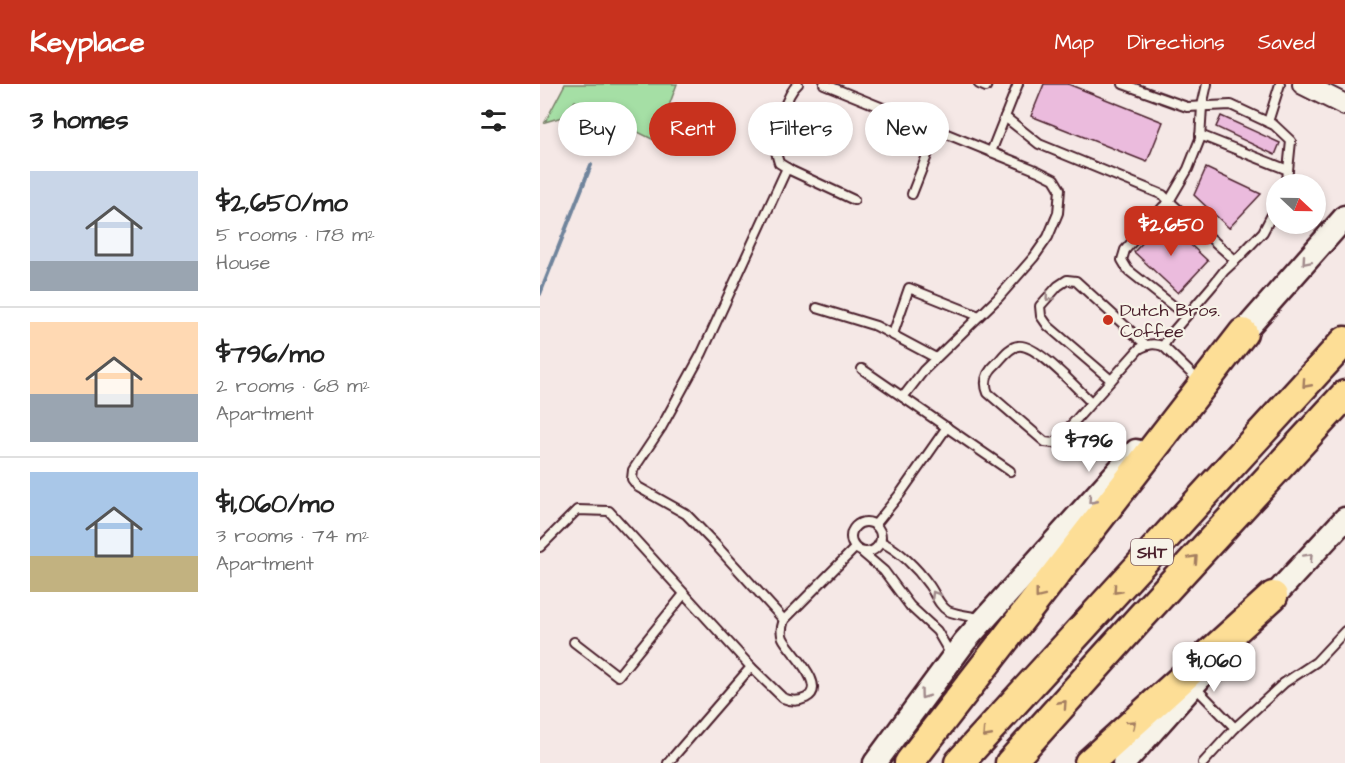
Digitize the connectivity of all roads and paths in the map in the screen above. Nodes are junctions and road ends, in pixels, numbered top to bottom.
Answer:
1 (798, 84) edge
2 (824, 84) edge
3 (979, 84) edge
4 (987, 84) edge
5 (1018, 84) edge
6 (1123, 84) edge
7 (1207, 84) edge
8 (1280, 84) edge
9 (1303, 84) edge
10 (868, 102) edge
11 (1345, 105) edge
12 (1202, 106) junction
13 (1005, 117) junction
14 (1268, 122) junction
15 (949, 135) edge
16 (1200, 135) junction
17 (991, 152) junction
18 (927, 156) edge
19 (787, 168) junction
20 (1288, 171) junction
21 (1288, 174) edge
22 (912, 194) dead end
23 (854, 200) dead end
24 (1170, 202) junction
25 (1345, 217) edge
26 (1266, 226) edge
27 (1235, 260) junction
28 (817, 308) dead end
29 (980, 315) junction
30 (1186, 316) junction
31 (1243, 333) junction
32 (893, 334) junction
33 (1345, 341) edge
34 (1146, 345) junction
35 (1163, 346) junction
36 (936, 358) junction
37 (862, 369) dead end
38 (1111, 380) junction
39 (1199, 381) junction
40 (1345, 395) edge
41 (903, 397) junction
42 (1090, 402) junction
43 (947, 427) junction
44 (1010, 471) dead end
45 (1345, 519) edge
46 (875, 525) junction
47 (881, 542) junction
48 (540, 547) edge
49 (855, 548) junction
50 (863, 553) junction
51 (684, 594) junction
52 (1273, 596) joint
53 (985, 619) junction
54 (784, 620) junction
55 (1345, 631) edge
56 (574, 642) dead end
57 (952, 658) junction
58 (751, 667) junction
59 (1190, 681) junction
60 (1235, 728) junction
61 (668, 763) edge
62 (874, 763) edge
63 (909, 763) edge
64 (959, 763) edge
65 (1010, 763) edge
66 (1089, 763) edge
67 (1124, 763) edge
68 (1203, 763) edge

1 - 19 lane
2 - 10 lane
3 - 4 lane
5 - 13 lane
6 - 12 lane
7 - 12 lane
8 - 14 lane
9 - 11 street
12 - 14 lane
12 - 16 lane
13 - 17 lane
13 - 24 lane
14 - 20 lane
15 - 17 lane
16 - 20 lane
16 - 24 lane
17 - 29 lane
18 - 22 lane
19 - 23 lane
19 - 54 lane
20 - 21 lane
24 - 27 lane
24 - 30 lane
25 -> 31 main road
26 - 27 lane
27 - 30 lane
28 - 32 lane
29 - 32 lane
29 - 36 lane
30 - 35 lane
31 - 39 main road
31 -> 63 highway
32 - 36 lane
33 -> 64 highway, SHT
34 - 35 lane
34 - 38 lane
34 -> 38 lane
35 - 39 lane
36 - 41 lane
37 - 41 lane
38 - 42 lane
39 -> 53 main road
65 -> 40 highway, SHT
41 - 43 lane
42 - 42 lane
43 - 44 lane
43 - 46 lane
52 -> 45 main road
46 - 47 lane
46 - 49 lane
47 - 50 lane
53 -> 47 lane
48 - 51 lane
49 - 50 lane
49 - 54 lane
50 - 57 lane
51 - 56 lane
51 - 58 lane
52 - 59 highway
53 - 57 main road
54 - 58 lane
55 - 60 lane
57 -> 62 main road
58 - 61 lane
59 - 60 lane
66 -> 59 highway
59 - 67 main road
60 - 68 lane

